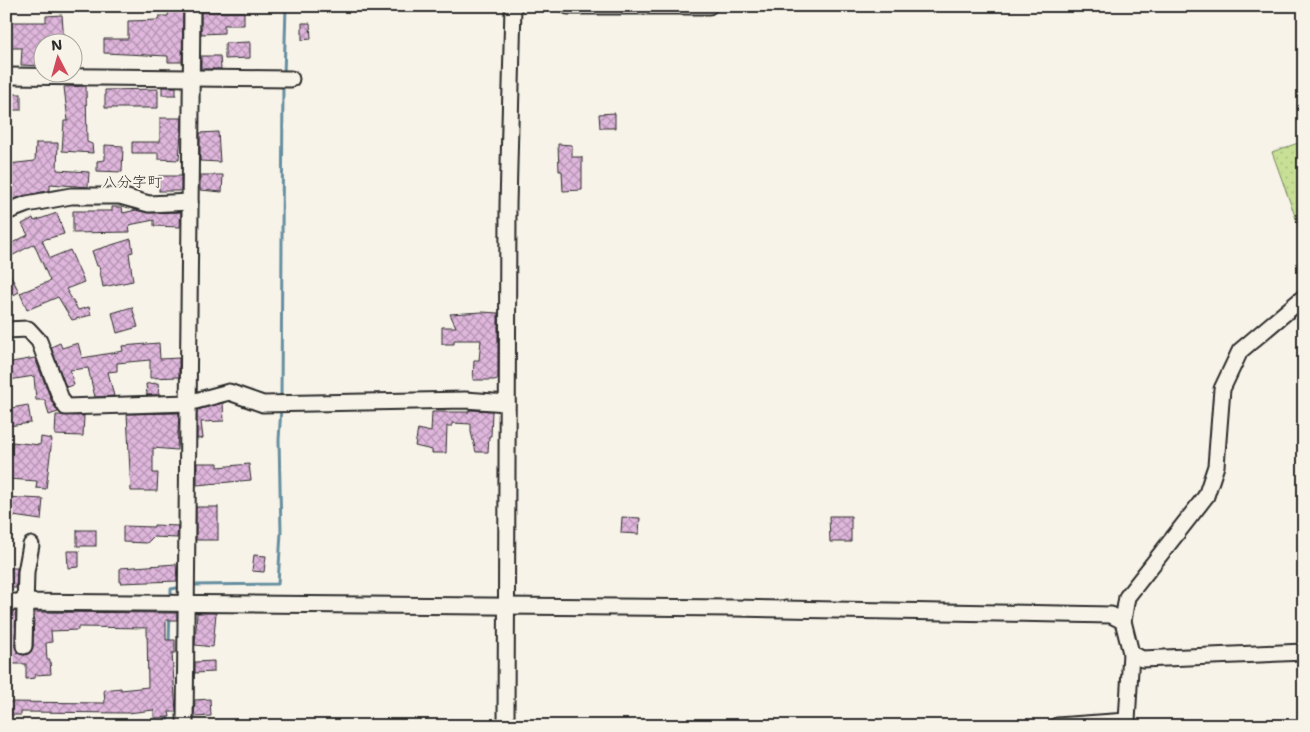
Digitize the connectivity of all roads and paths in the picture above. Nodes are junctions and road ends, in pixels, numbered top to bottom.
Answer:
1 (192, 6) edge
2 (513, 6) edge
3 (568, 6) edge
4 (709, 6) edge
5 (6, 76) edge
6 (191, 78) junction
7 (292, 79) dead end
8 (190, 202) junction
9 (6, 212) edge
10 (1304, 297) edge
11 (6, 330) edge
12 (188, 403) junction
13 (507, 403) junction
14 (31, 545) dead end
15 (6, 602) edge
16 (24, 602) junction
17 (185, 602) junction
18 (506, 605) junction
19 (1123, 621) junction
20 (24, 646) dead end
21 (1304, 652) edge
22 (1131, 653) junction
23 (184, 726) edge
24 (506, 726) edge
25 (1057, 726) edge

1 - 6 street
2 - 13 street
3 - 4 street
5 - 6 street
6 - 7 street
6 - 8 street
8 - 9 street
8 - 12 street
10 - 19 street
11 - 12 street
12 - 13 street
12 - 17 street
13 - 18 street
14 - 16 street
15 - 16 street
16 - 17 street
16 - 20 street
17 - 18 street
17 - 23 street
18 - 19 street
18 - 24 street
19 - 22 street
21 - 22 street
22 - 25 street

